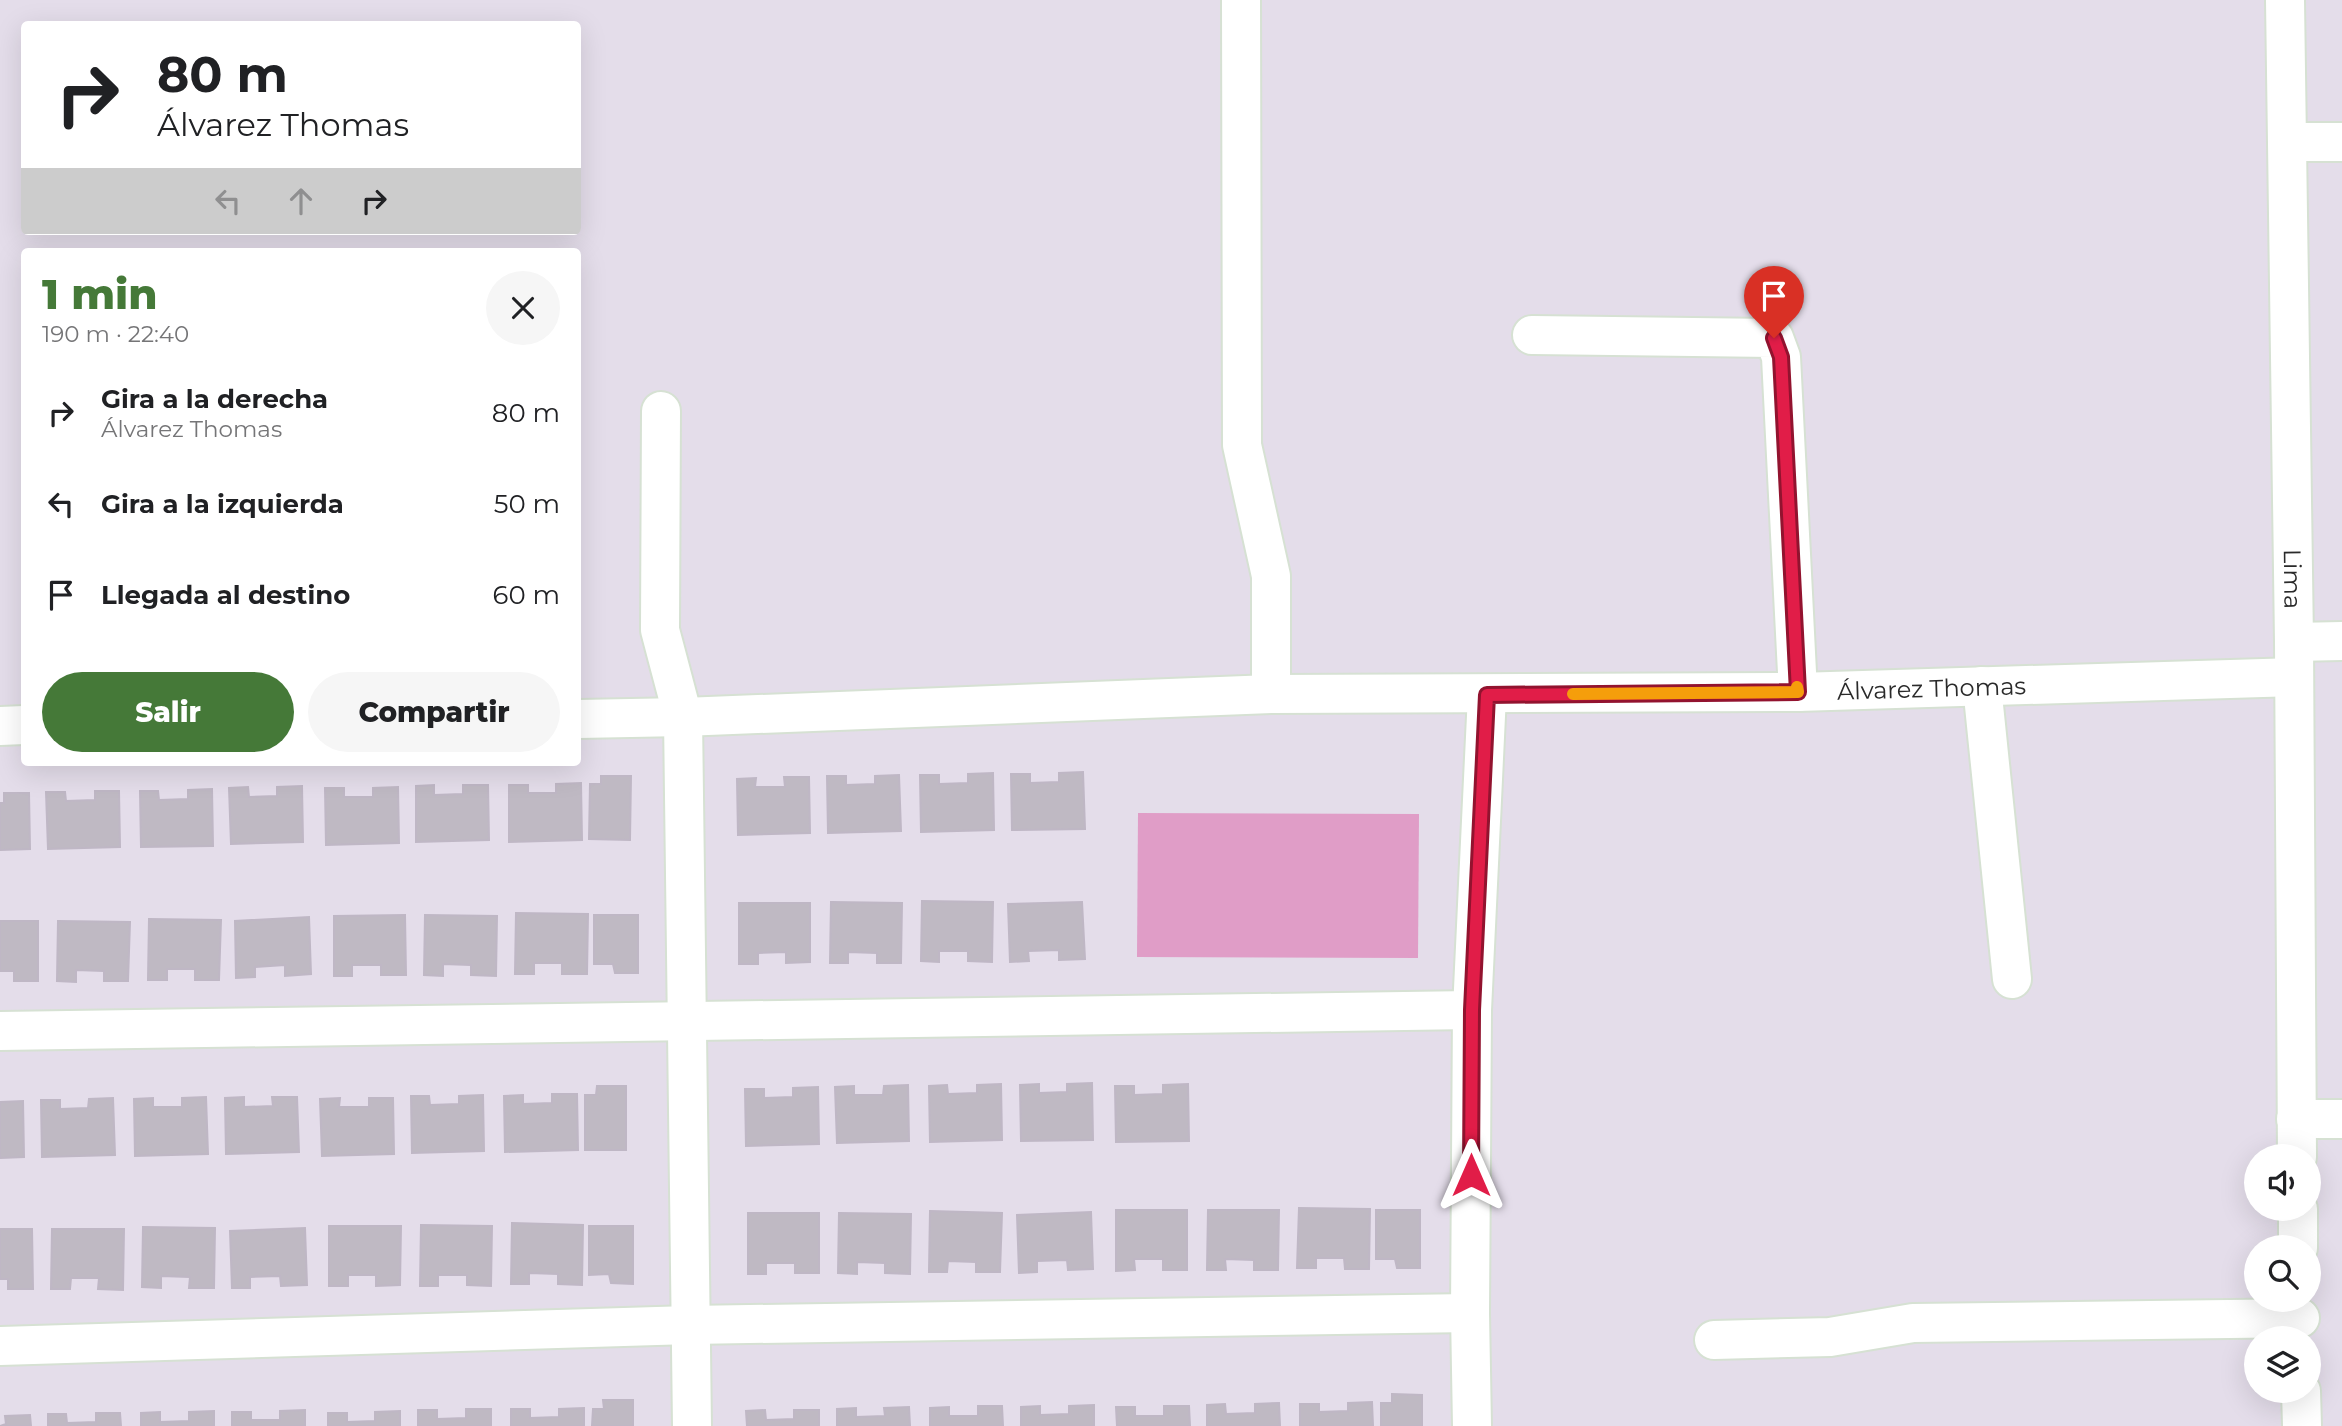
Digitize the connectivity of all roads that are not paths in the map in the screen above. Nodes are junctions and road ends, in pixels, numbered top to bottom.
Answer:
1 (1241, 0) edge
2 (2285, 0) edge
3 (2288, 142) junction
4 (2342, 142) edge
5 (1532, 335) dead end
6 (661, 411) dead end
7 (2342, 642) edge
8 (2294, 659) junction
9 (1982, 686) junction
10 (1798, 692) junction
11 (1272, 694) junction
12 (1487, 695) junction
13 (683, 718) junction
14 (581, 719) edge
15 (0, 726) edge
16 (21, 726) edge
17 (2012, 979) dead end
18 (1472, 1010) junction
19 (687, 1022) junction
20 (0, 1031) edge
21 (2296, 1119) junction
22 (2342, 1119) edge
23 (2297, 1144) edge
24 (1470, 1313) junction
25 (2300, 1319) edge
26 (690, 1325) junction
27 (1714, 1340) dead end
28 (0, 1346) edge
29 (2301, 1403) edge
30 (692, 1426) edge
31 (1472, 1426) edge
32 (2302, 1426) edge

1 - 11 street
2 - 3 street, Lima
3 - 4 street
3 - 8 street, Lima
5 - 10 street
6 - 13 street
7 - 8 street, Álvarez Thomas
8 - 9 street, Álvarez Thomas
8 - 21 street, Lima
9 - 10 street, Álvarez Thomas
9 - 17 street
10 - 12 street, Álvarez Thomas
11 - 12 street, Álvarez Thomas
11 - 13 street, Álvarez Thomas
12 - 18 street
13 - 14 street, Álvarez Thomas
13 - 19 street
15 - 16 street
18 - 19 street
18 - 24 street
19 - 20 street
19 - 26 street
21 - 22 street
21 - 23 street, Lima
24 - 26 street
24 - 31 street
25 - 27 street
26 - 28 street
26 - 30 street
29 - 32 street

